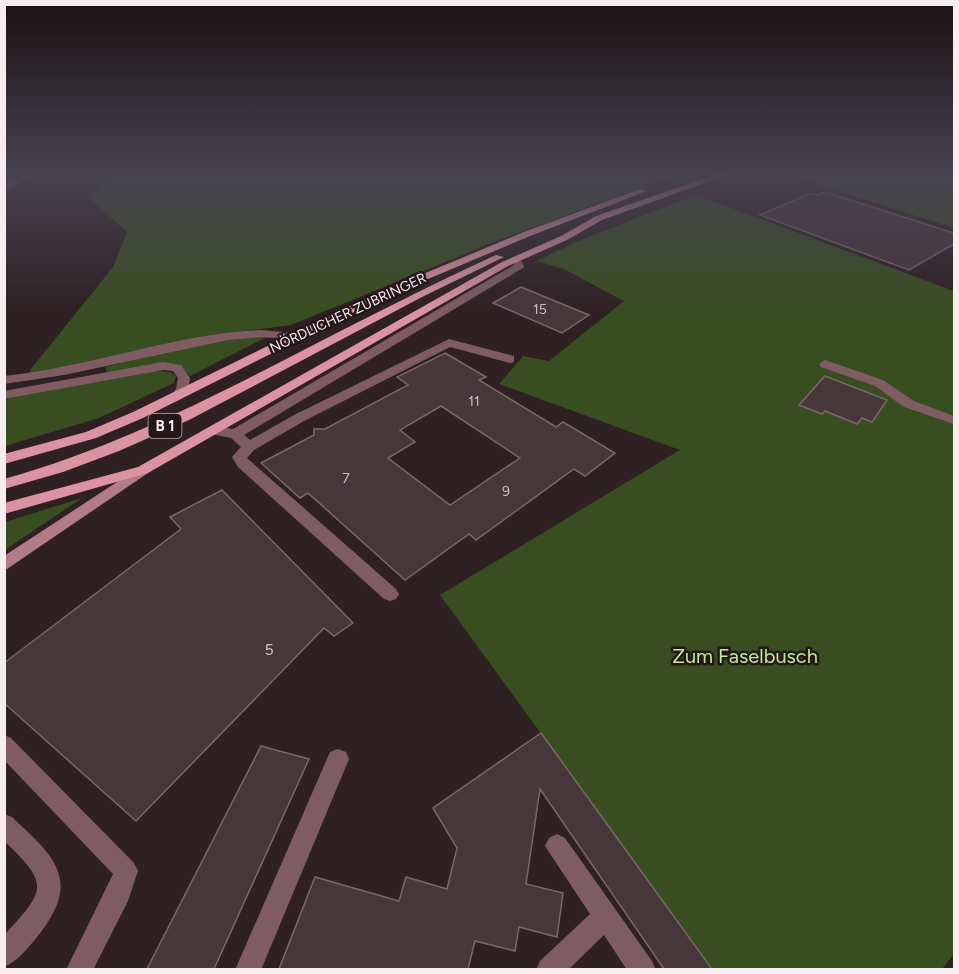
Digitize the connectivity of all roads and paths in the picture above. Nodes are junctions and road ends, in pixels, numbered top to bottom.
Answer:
1 (567, 219) edge
2 (595, 219) edge
3 (596, 219) edge
4 (516, 259) junction
5 (295, 336) junction
6 (510, 359) dead end
7 (106, 362) junction
8 (825, 364) dead end
9 (339, 371) junction
10 (4, 380) edge
11 (4, 388) edge
12 (359, 393) junction
13 (4, 395) edge
14 (175, 398) junction
15 (954, 420) edge
16 (212, 430) junction
17 (235, 434) junction
18 (249, 447) junction
19 (4, 459) edge
20 (143, 470) junction
21 (4, 484) edge
22 (4, 509) edge
23 (4, 564) edge
24 (390, 594) dead end
25 (4, 745) edge
26 (338, 759) dead end
27 (4, 825) edge
28 (557, 846) dead end
29 (606, 916) junction
30 (4, 954) edge
31 (79, 969) edge
32 (248, 969) edge
33 (549, 969) edge
34 (643, 969) edge

1 - 5 main road, NÖRDLICHER ZUBRINGER / B 1
2 - 21 main road, B 1
3 - 4 main road, NÖRDLICHER ZUBRINGER / B 1
4 - 9 lane
4 - 16 main road, NÖRDLICHER ZUBRINGER / B 1
5 - 7 lane
5 - 14 main road, NÖRDLICHER ZUBRINGER / B 1
6 - 12 lane
7 - 10 lane
7 - 11 lane
8 - 15 lane
9 - 12 lane
9 - 17 lane
12 - 18 lane
13 - 14 lane
14 - 19 main road, NÖRDLICHER ZUBRINGER / B 1
16 - 17 lane
16 - 20 main road, NÖRDLICHER ZUBRINGER / B 1
17 - 18 lane
18 - 24 lane
20 - 22 main road, NÖRDLICHER ZUBRINGER
20 - 23 main road, NÖRDLICHER ZUBRINGER
25 - 31 lane
26 - 32 lane
27 - 30 lane
28 - 29 lane
29 - 33 lane
29 - 34 lane

